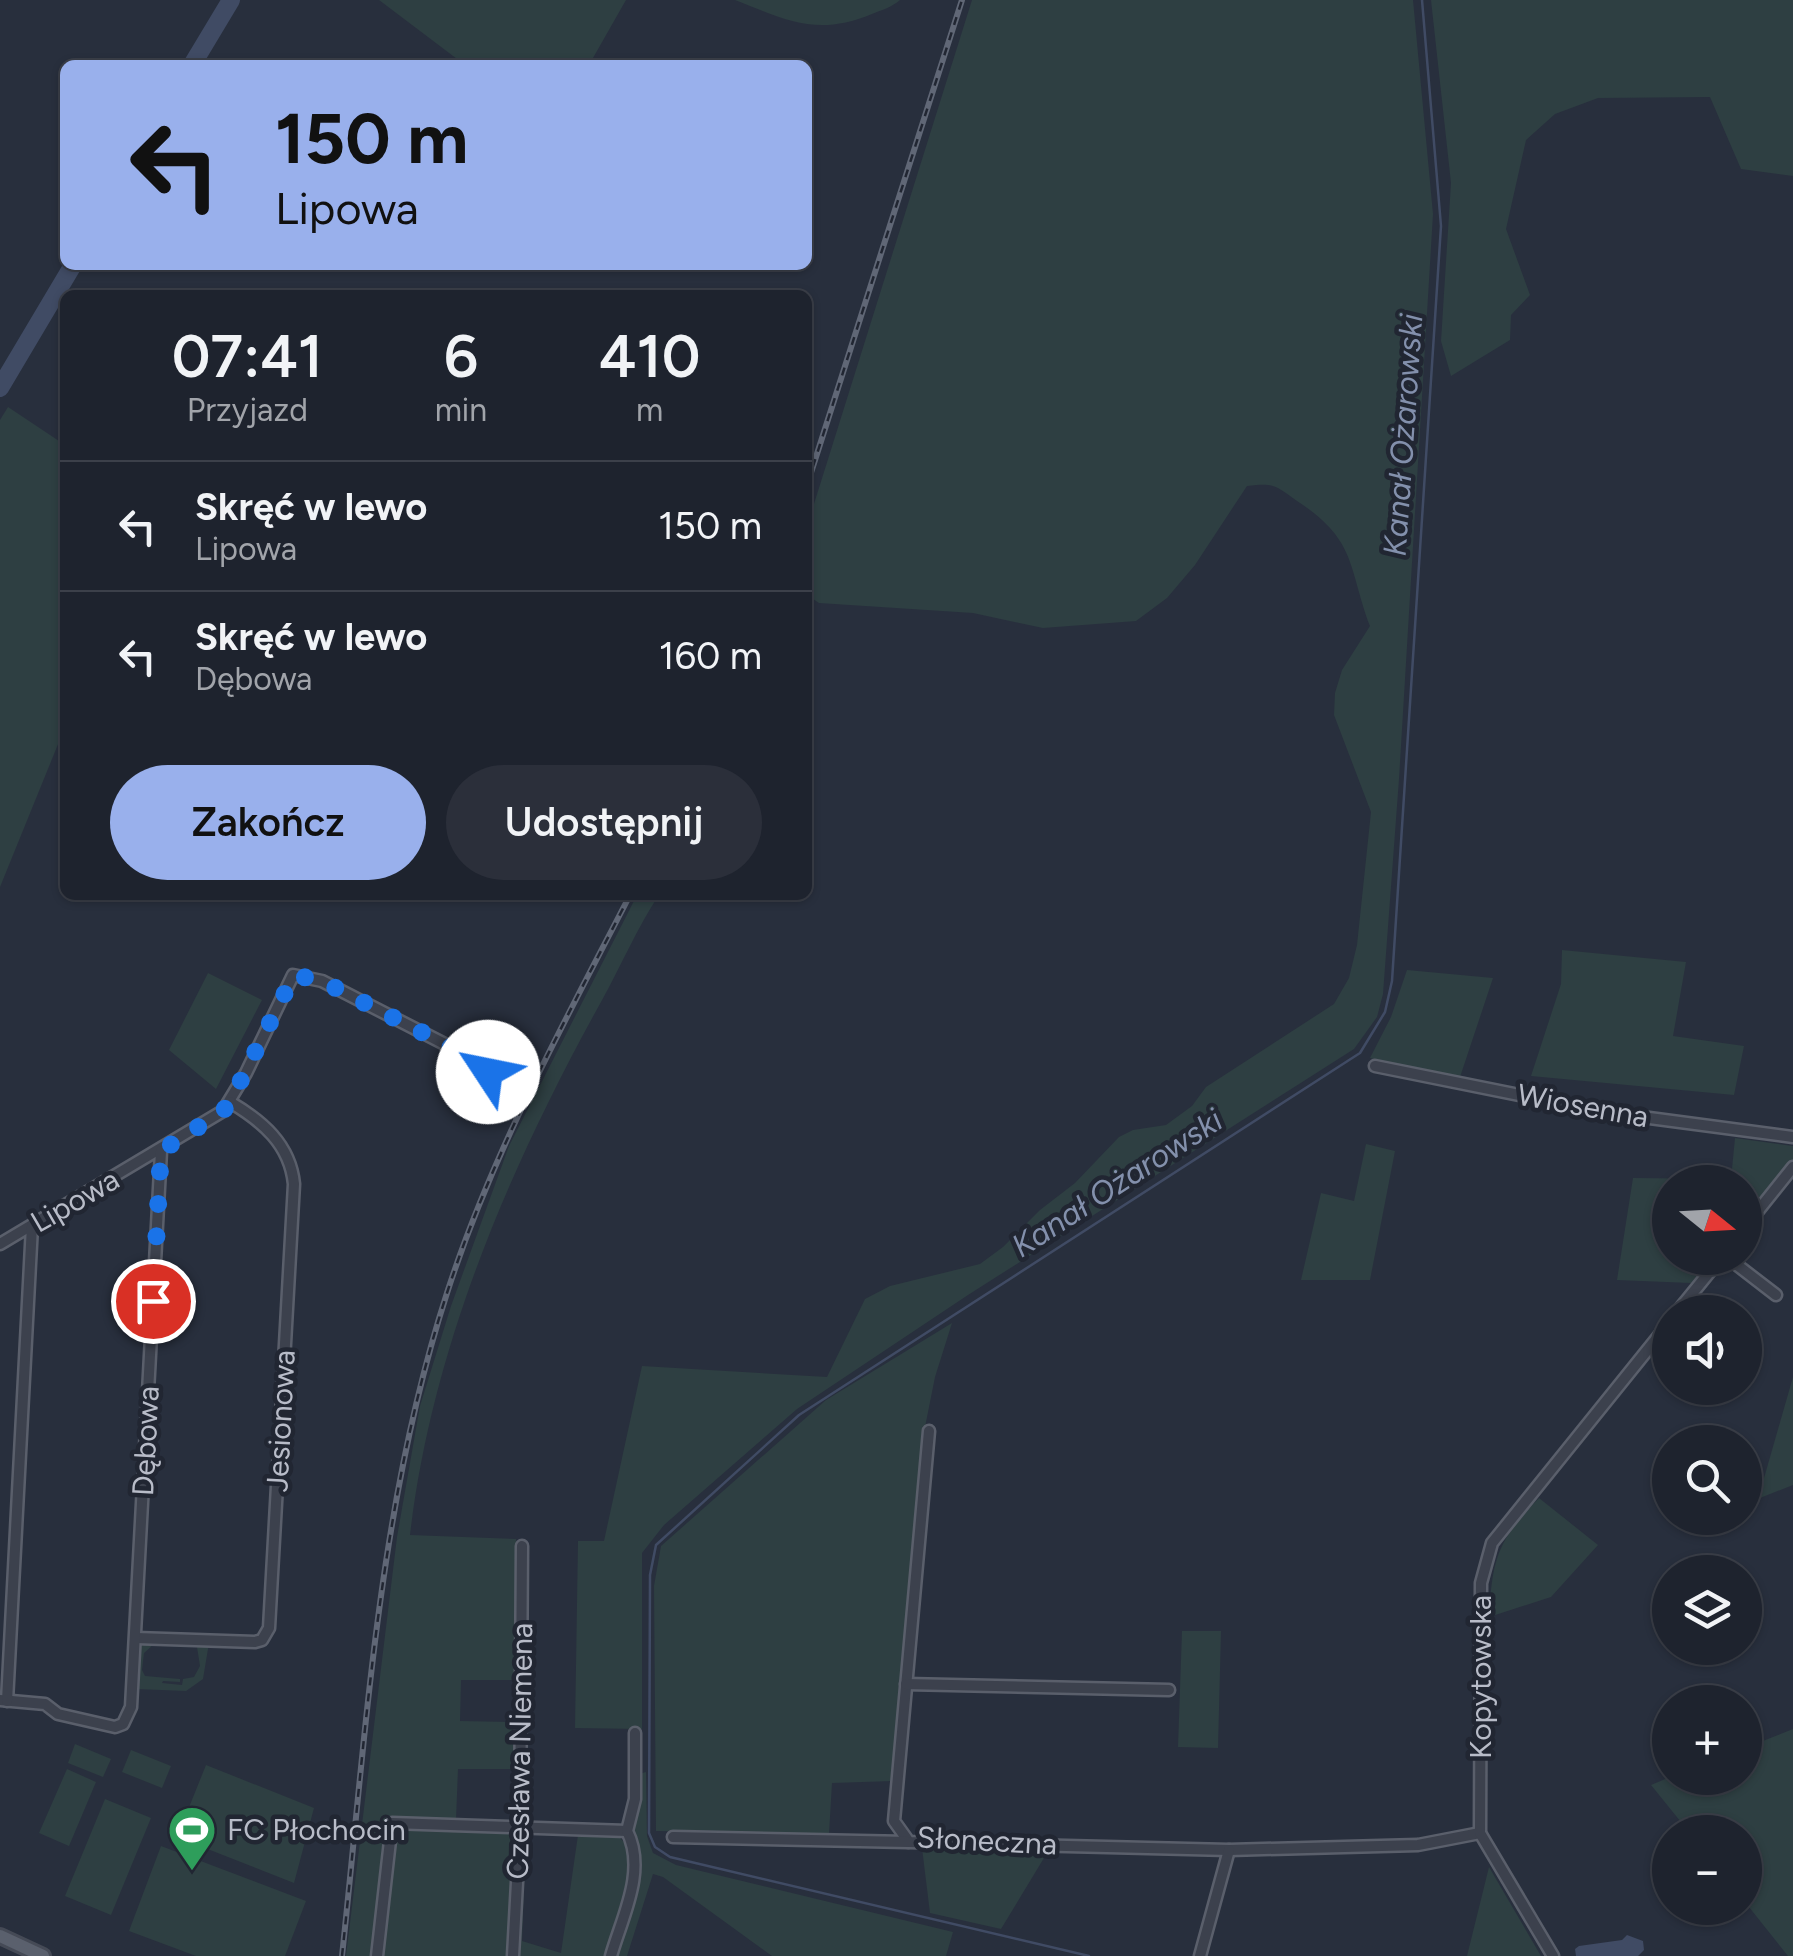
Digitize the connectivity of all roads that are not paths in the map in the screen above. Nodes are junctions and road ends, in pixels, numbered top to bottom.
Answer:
1 (1375, 1066) dead end
2 (488, 1072) dead end
3 (230, 1102) junction
4 (1793, 1137) edge
5 (161, 1151) junction
6 (1793, 1166) edge
7 (1762, 1205) edge
8 (32, 1226) junction
9 (0, 1244) edge
10 (1709, 1275) edge
11 (1748, 1275) edge
12 (1692, 1295) edge
13 (1776, 1295) dead end
14 (1652, 1344) edge
15 (929, 1431) dead end
16 (522, 1546) dead end
17 (136, 1638) junction
18 (906, 1684) junction
19 (1169, 1690) dead end
20 (3, 1701) edge
21 (634, 1733) dead end
22 (520, 1828) junction
23 (627, 1831) junction
24 (1480, 1833) junction
25 (673, 1837) dead end
26 (909, 1842) junction
27 (1229, 1850) junction
28 (0, 1936) edge
29 (43, 1956) edge
30 (377, 1956) edge
31 (514, 1956) edge
32 (611, 1956) edge
33 (1200, 1956) edge
34 (1553, 1956) edge

1 - 4 street, Wiosenna
2 - 3 street, Lipowa
3 - 5 street, Lipowa
3 - 17 street, Jesionowa
5 - 8 street, Lipowa
5 - 17 street, Dębowa
6 - 7 street
8 - 9 street, Lipowa
8 - 20 street
10 - 12 street
11 - 13 street
14 - 24 street, Kopytowska
15 - 18 street, Słoneczna
16 - 22 street, Czesława Niemena
17 - 20 street, Dębowa
18 - 19 street
18 - 26 street, Słoneczna
21 - 23 street
22 - 23 street
22 - 30 street
22 - 31 street, Czesława Niemena
23 - 32 street
24 - 27 street, Słoneczna
24 - 34 street
25 - 26 street
26 - 27 street, Słoneczna
27 - 33 street
28 - 29 main road

